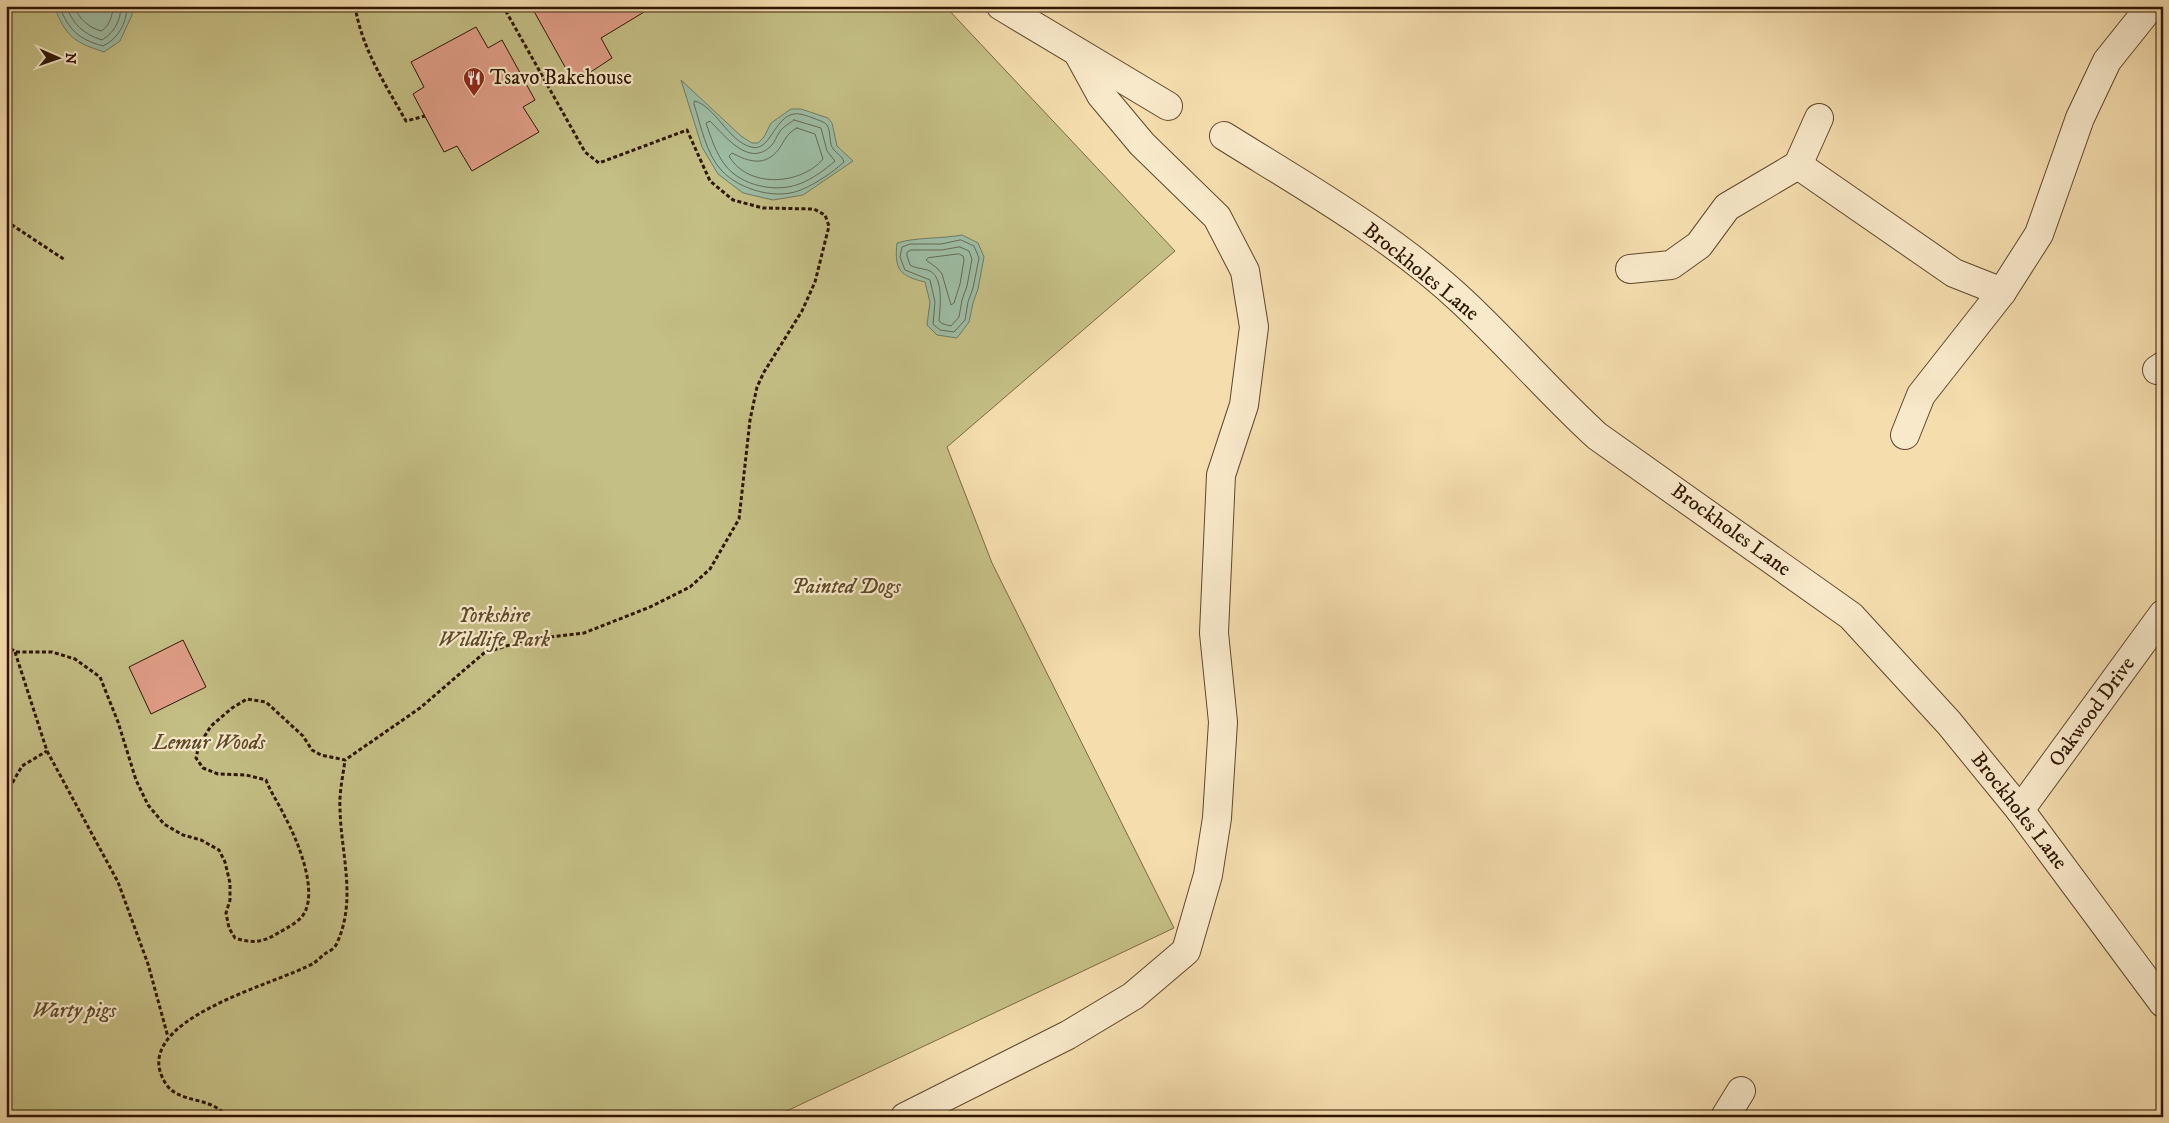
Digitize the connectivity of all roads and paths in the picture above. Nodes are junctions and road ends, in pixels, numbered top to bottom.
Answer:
1 (354, 6) edge
2 (503, 6) edge
3 (1001, 6) edge
4 (2151, 6) edge
5 (1078, 53) junction
6 (1168, 106) dead end
7 (425, 116) dead end
8 (1819, 118) dead end
9 (1224, 136) dead end
10 (1798, 165) junction
11 (6, 221) edge
12 (64, 260) dead end
13 (1630, 269) dead end
14 (2002, 292) junction
15 (1905, 435) dead end
16 (2163, 614) edge
17 (6, 644) edge
18 (15, 652) junction
19 (47, 752) junction
20 (345, 760) junction
21 (6, 794) edge
22 (2020, 810) junction
23 (2163, 1003) edge
24 (168, 1037) junction
25 (1741, 1091) dead end
26 (227, 1117) edge
27 (905, 1117) edge
28 (1725, 1117) edge

1 - 7 path
2 - 20 path
3 - 5 street
4 - 14 street
5 - 6 street
5 - 27 street
8 - 10 street
9 - 22 street, Brockholes Lane
10 - 13 street
10 - 14 street
11 - 12 path
14 - 15 street
16 - 22 street, Oakwood Drive
17 - 18 path
18 - 19 path
18 - 20 path
19 - 21 path
19 - 24 path
20 - 24 path
22 - 23 street, Brockholes Lane
24 - 26 path
25 - 28 street

